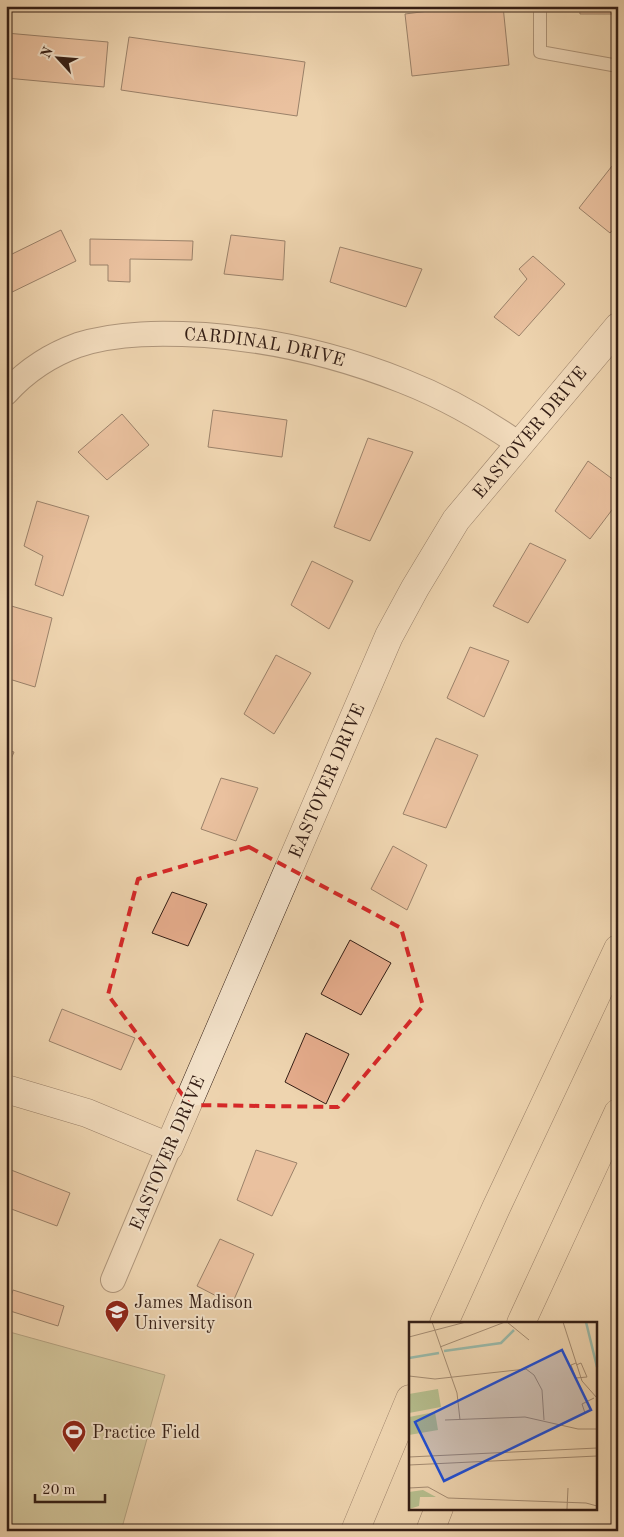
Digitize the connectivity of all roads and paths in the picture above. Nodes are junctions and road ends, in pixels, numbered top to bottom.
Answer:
1 (540, 6) edge
2 (618, 66) edge
3 (618, 327) edge
4 (6, 393) edge
5 (520, 444) junction
6 (618, 950) edge
7 (6, 1089) edge
8 (618, 1114) edge
9 (169, 1147) junction
10 (113, 1280) dead end
11 (444, 1322) edge
12 (520, 1322) edge
13 (409, 1401) edge
14 (438, 1510) edge
15 (355, 1531) edge
16 (430, 1531) edge

1 - 2 lane
3 - 5 street, EASTOVER DRIVE
4 - 5 street, CARDINAL DRIVE
5 - 9 street, EASTOVER DRIVE
6 - 11 highway
7 - 9 street
8 - 12 highway
9 - 10 street, EASTOVER DRIVE
13 - 15 highway
14 - 16 highway

